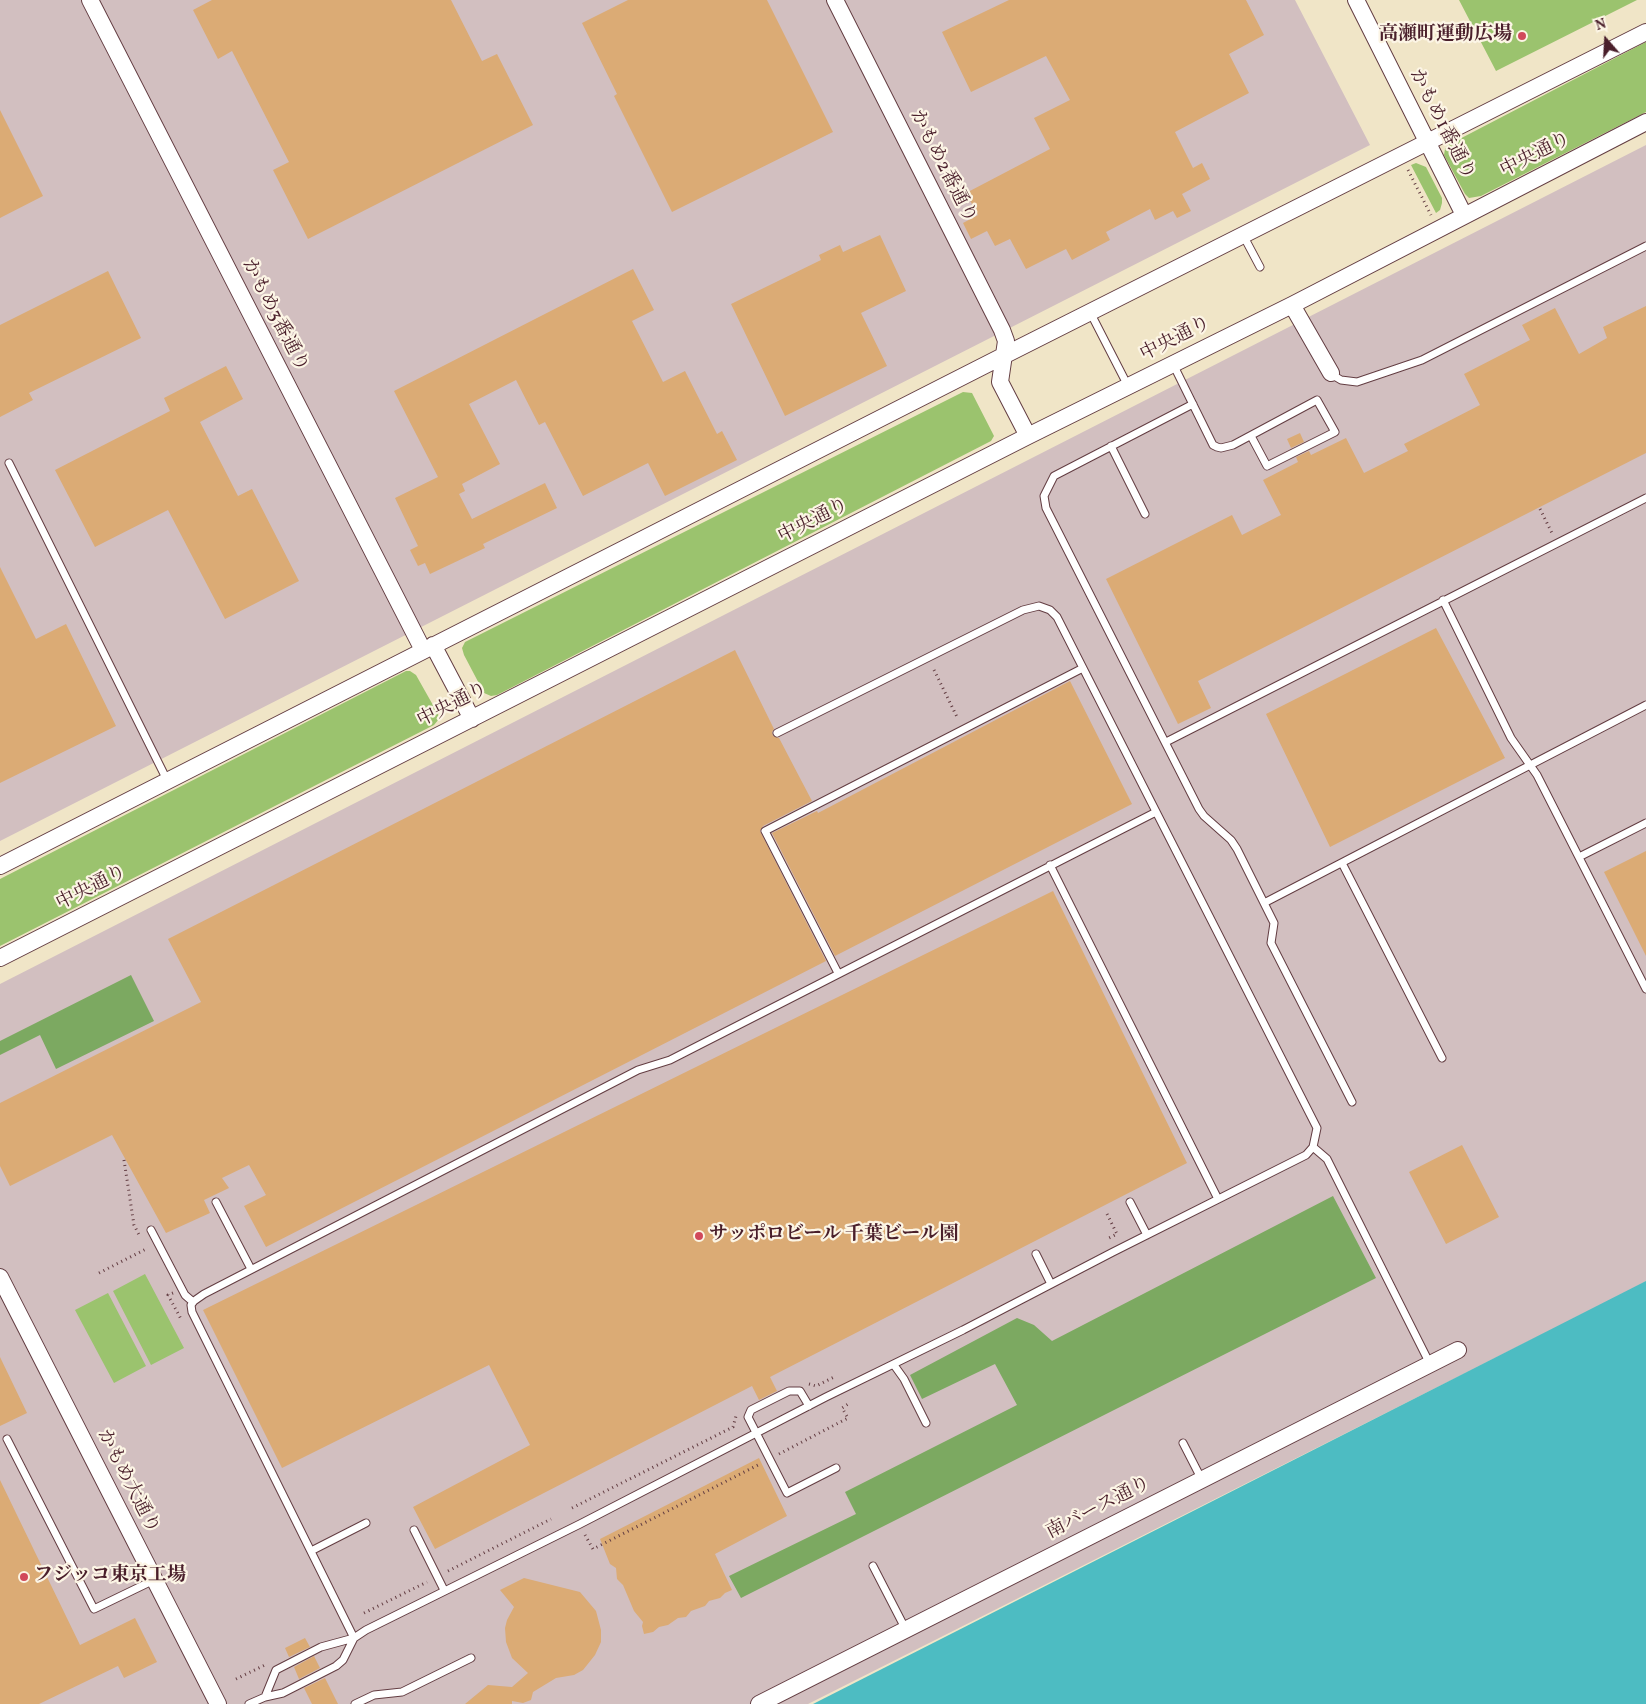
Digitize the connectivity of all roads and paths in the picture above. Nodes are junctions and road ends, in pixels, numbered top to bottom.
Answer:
1 (90, 0) edge
2 (834, 0) edge
3 (1356, 0) edge
4 (1646, 32) edge
5 (1646, 122) edge
6 (1428, 142) junction
7 (1407, 168) dead end
8 (1464, 215) junction
9 (1432, 218) dead end
10 (1243, 235) junction
11 (1646, 246) edge
12 (1260, 267) dead end
13 (1292, 304) junction
14 (1090, 312) junction
15 (1005, 354) junction
16 (1173, 364) junction
17 (1331, 374) joint
18 (1128, 386) junction
19 (1193, 404) junction
20 (1028, 436) junction
21 (1251, 436) junction
22 (1111, 446) junction
23 (10, 463) dead end
24 (1646, 498) edge
25 (1540, 509) dead end
26 (1145, 514) dead end
27 (1552, 534) dead end
28 (1444, 600) junction
29 (428, 647) junction
30 (1083, 668) junction
31 (934, 670) dead end
32 (1646, 705) edge
33 (472, 719) junction
34 (963, 730) junction
35 (777, 733) dead end
36 (1166, 742) junction
37 (1530, 764) junction
38 (167, 780) junction
39 (1156, 812) junction
40 (1646, 822) edge
41 (1579, 857) junction
42 (1342, 863) junction
43 (1050, 865) junction
44 (0, 866) edge
45 (1264, 903) junction
46 (0, 958) edge
47 (838, 973) junction
48 (1646, 989) edge
49 (1442, 1058) dead end
50 (1352, 1102) dead end
51 (1313, 1147) junction
52 (124, 1160) dead end
53 (1218, 1199) junction
54 (216, 1202) dead end
55 (1130, 1202) dead end
56 (1107, 1214) dead end
57 (151, 1230) dead end
58 (1147, 1235) junction
59 (1107, 1239) dead end
60 (152, 1246) dead end
61 (146, 1249) junction
62 (1036, 1254) dead end
63 (251, 1269) junction
64 (100, 1274) dead end
65 (0, 1277) edge
66 (171, 1284) dead end
67 (1051, 1284) junction
68 (175, 1292) dead end
69 (193, 1302) junction
70 (1458, 1350) dead end
71 (1430, 1364) junction
72 (894, 1365) junction
73 (834, 1377) dead end
74 (808, 1384) dead end
75 (848, 1404) dead end
76 (809, 1406) junction
77 (738, 1408) dead end
78 (926, 1423) dead end
79 (757, 1433) junction
80 (7, 1439) dead end
81 (1183, 1443) dead end
82 (770, 1459) junction
83 (836, 1468) dead end
84 (1202, 1480) junction
85 (572, 1508) dead end
86 (551, 1520) dead end
87 (366, 1523) dead end
88 (414, 1530) dead end
89 (585, 1535) dead end
90 (311, 1551) junction
91 (873, 1566) dead end
92 (448, 1571) dead end
93 (154, 1580) junction
94 (430, 1581) dead end
95 (444, 1590) junction
96 (363, 1615) dead end
97 (906, 1630) junction
98 (354, 1638) junction
99 (471, 1658) dead end
100 (270, 1662) dead end
101 (236, 1679) dead end
102 (265, 1697) junction
103 (218, 1704) edge
104 (249, 1704) edge
105 (355, 1704) edge
106 (759, 1704) edge

1 - 29 street, かもめ3番通り
2 - 15 street, かもめ2番通り
3 - 6 street, かもめ1番通り
4 - 6 street
5 - 8 street, 中央通り
6 - 8 street, かもめ1番通り
6 - 10 street
7 - 9 path
8 - 13 street, 中央通り
10 - 12 lane
10 - 14 street
11 - 17 lane
13 - 16 street, 中央通り
13 - 17 street
14 - 15 street
14 - 18 lane
15 - 20 street, かもめ2番通り
15 - 29 street
16 - 18 street, 中央通り
16 - 19 lane
18 - 20 street, 中央通り
19 - 21 lane
19 - 22 lane
20 - 33 street, 中央通り
21 - 21 lane
22 - 26 lane
22 - 36 lane
23 - 38 lane
24 - 28 lane
25 - 27 path
28 - 36 lane
28 - 37 lane
29 - 33 street, かもめ3番通り
29 - 38 street
30 - 34 lane
30 - 35 lane
30 - 39 lane
31 - 34 path
32 - 37 lane
33 - 46 street, 中央通り
34 - 47 lane
36 - 45 lane
37 - 41 lane
37 - 42 lane
38 - 44 street
39 - 43 lane
39 - 51 lane
40 - 41 lane
41 - 48 lane
42 - 45 lane
42 - 49 lane
43 - 47 lane
43 - 53 lane
45 - 50 lane
47 - 63 lane
51 - 53 lane
51 - 71 lane
52 - 61 path
53 - 58 lane
54 - 63 lane
55 - 58 lane
56 - 59 path
57 - 69 lane
58 - 67 lane
60 - 61 path
61 - 64 path
62 - 67 lane
63 - 69 lane
65 - 93 street, かもめ大通り
66 - 68 path
67 - 72 lane
69 - 90 lane
70 - 71 street, 南バース通り
71 - 84 street, 南バース通り
72 - 76 lane
72 - 78 lane
73 - 74 path
75 - 82 path
76 - 79 lane
76 - 79 lane
77 - 85 path
79 - 82 lane
79 - 95 lane
80 - 93 lane
81 - 84 lane
82 - 83 lane
82 - 89 path
84 - 97 street, 南バース通り
86 - 92 path
87 - 90 lane
88 - 95 lane
90 - 98 lane
91 - 97 lane
93 - 103 street, かもめ大通り
94 - 96 path
95 - 98 lane
97 - 106 street, 南バース通り
98 - 102 lane
98 - 102 lane
99 - 105 lane
100 - 101 path
102 - 104 lane

